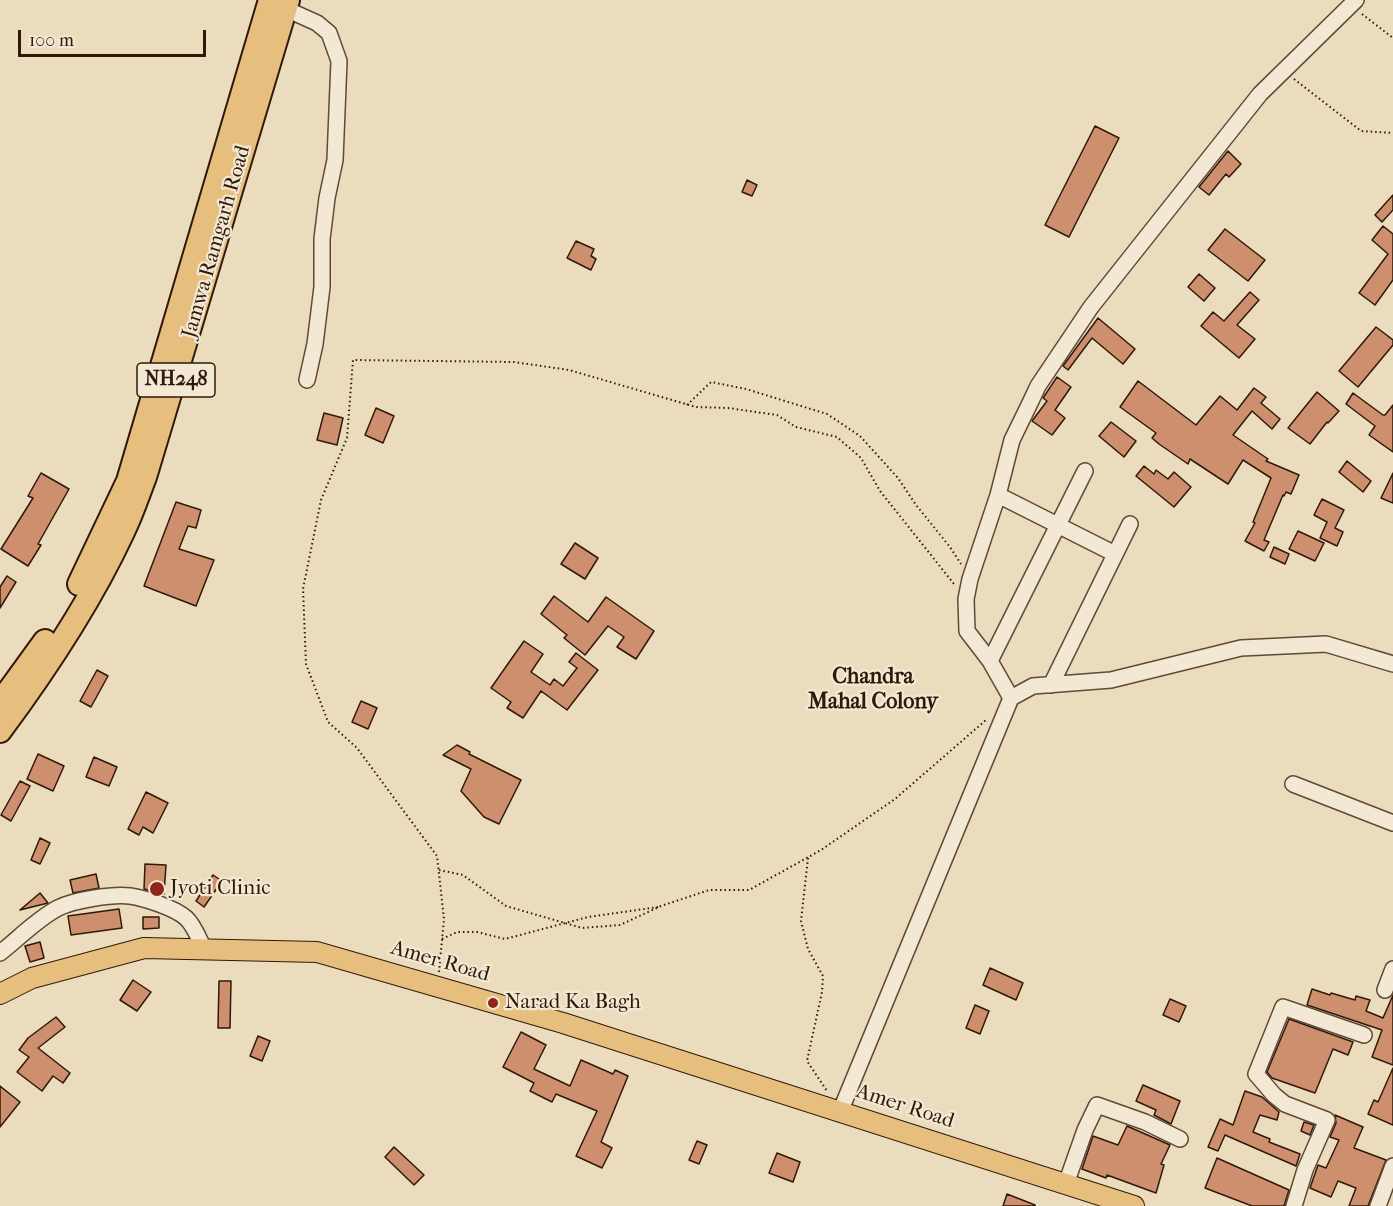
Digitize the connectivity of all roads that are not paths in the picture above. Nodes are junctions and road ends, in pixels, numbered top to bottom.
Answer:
1 (275, 2) edge
2 (1353, 3) edge
3 (307, 380) dead end
4 (1085, 471) dead end
5 (998, 495) junction
6 (1130, 524) dead end
7 (1057, 526) junction
8 (1115, 554) junction
9 (990, 661) junction
10 (1393, 664) edge
11 (1051, 685) junction
12 (1011, 698) junction
13 (0, 703) edge
14 (0, 731) edge
15 (1293, 784) dead end
16 (1393, 824) edge
17 (204, 949) junction
18 (0, 953) edge
19 (1393, 969) edge
20 (1385, 990) dead end
21 (0, 994) edge
22 (1364, 1035) dead end
23 (840, 1112) junction
24 (1180, 1139) dead end
25 (1393, 1166) edge
26 (1066, 1184) junction
27 (1134, 1206) edge
28 (1294, 1206) edge
29 (1378, 1206) edge

1 - 3 street
1 - 13 highway, Jamwa Ramgarh Road / NH248
1 - 14 highway, Jamwa Ramgarh Road / NH248
2 - 5 street
4 - 7 street
5 - 7 street
5 - 9 street
6 - 8 street
7 - 8 street
7 - 9 street
8 - 11 street
9 - 12 street
10 - 11 street
11 - 12 street
12 - 23 street
15 - 16 street
17 - 18 street
17 - 21 main road, Amer Road
17 - 23 main road, Amer Road
19 - 20 street
22 - 28 street
23 - 26 main road, Amer Road
24 - 26 street
25 - 29 street
26 - 27 main road, Amer Road

